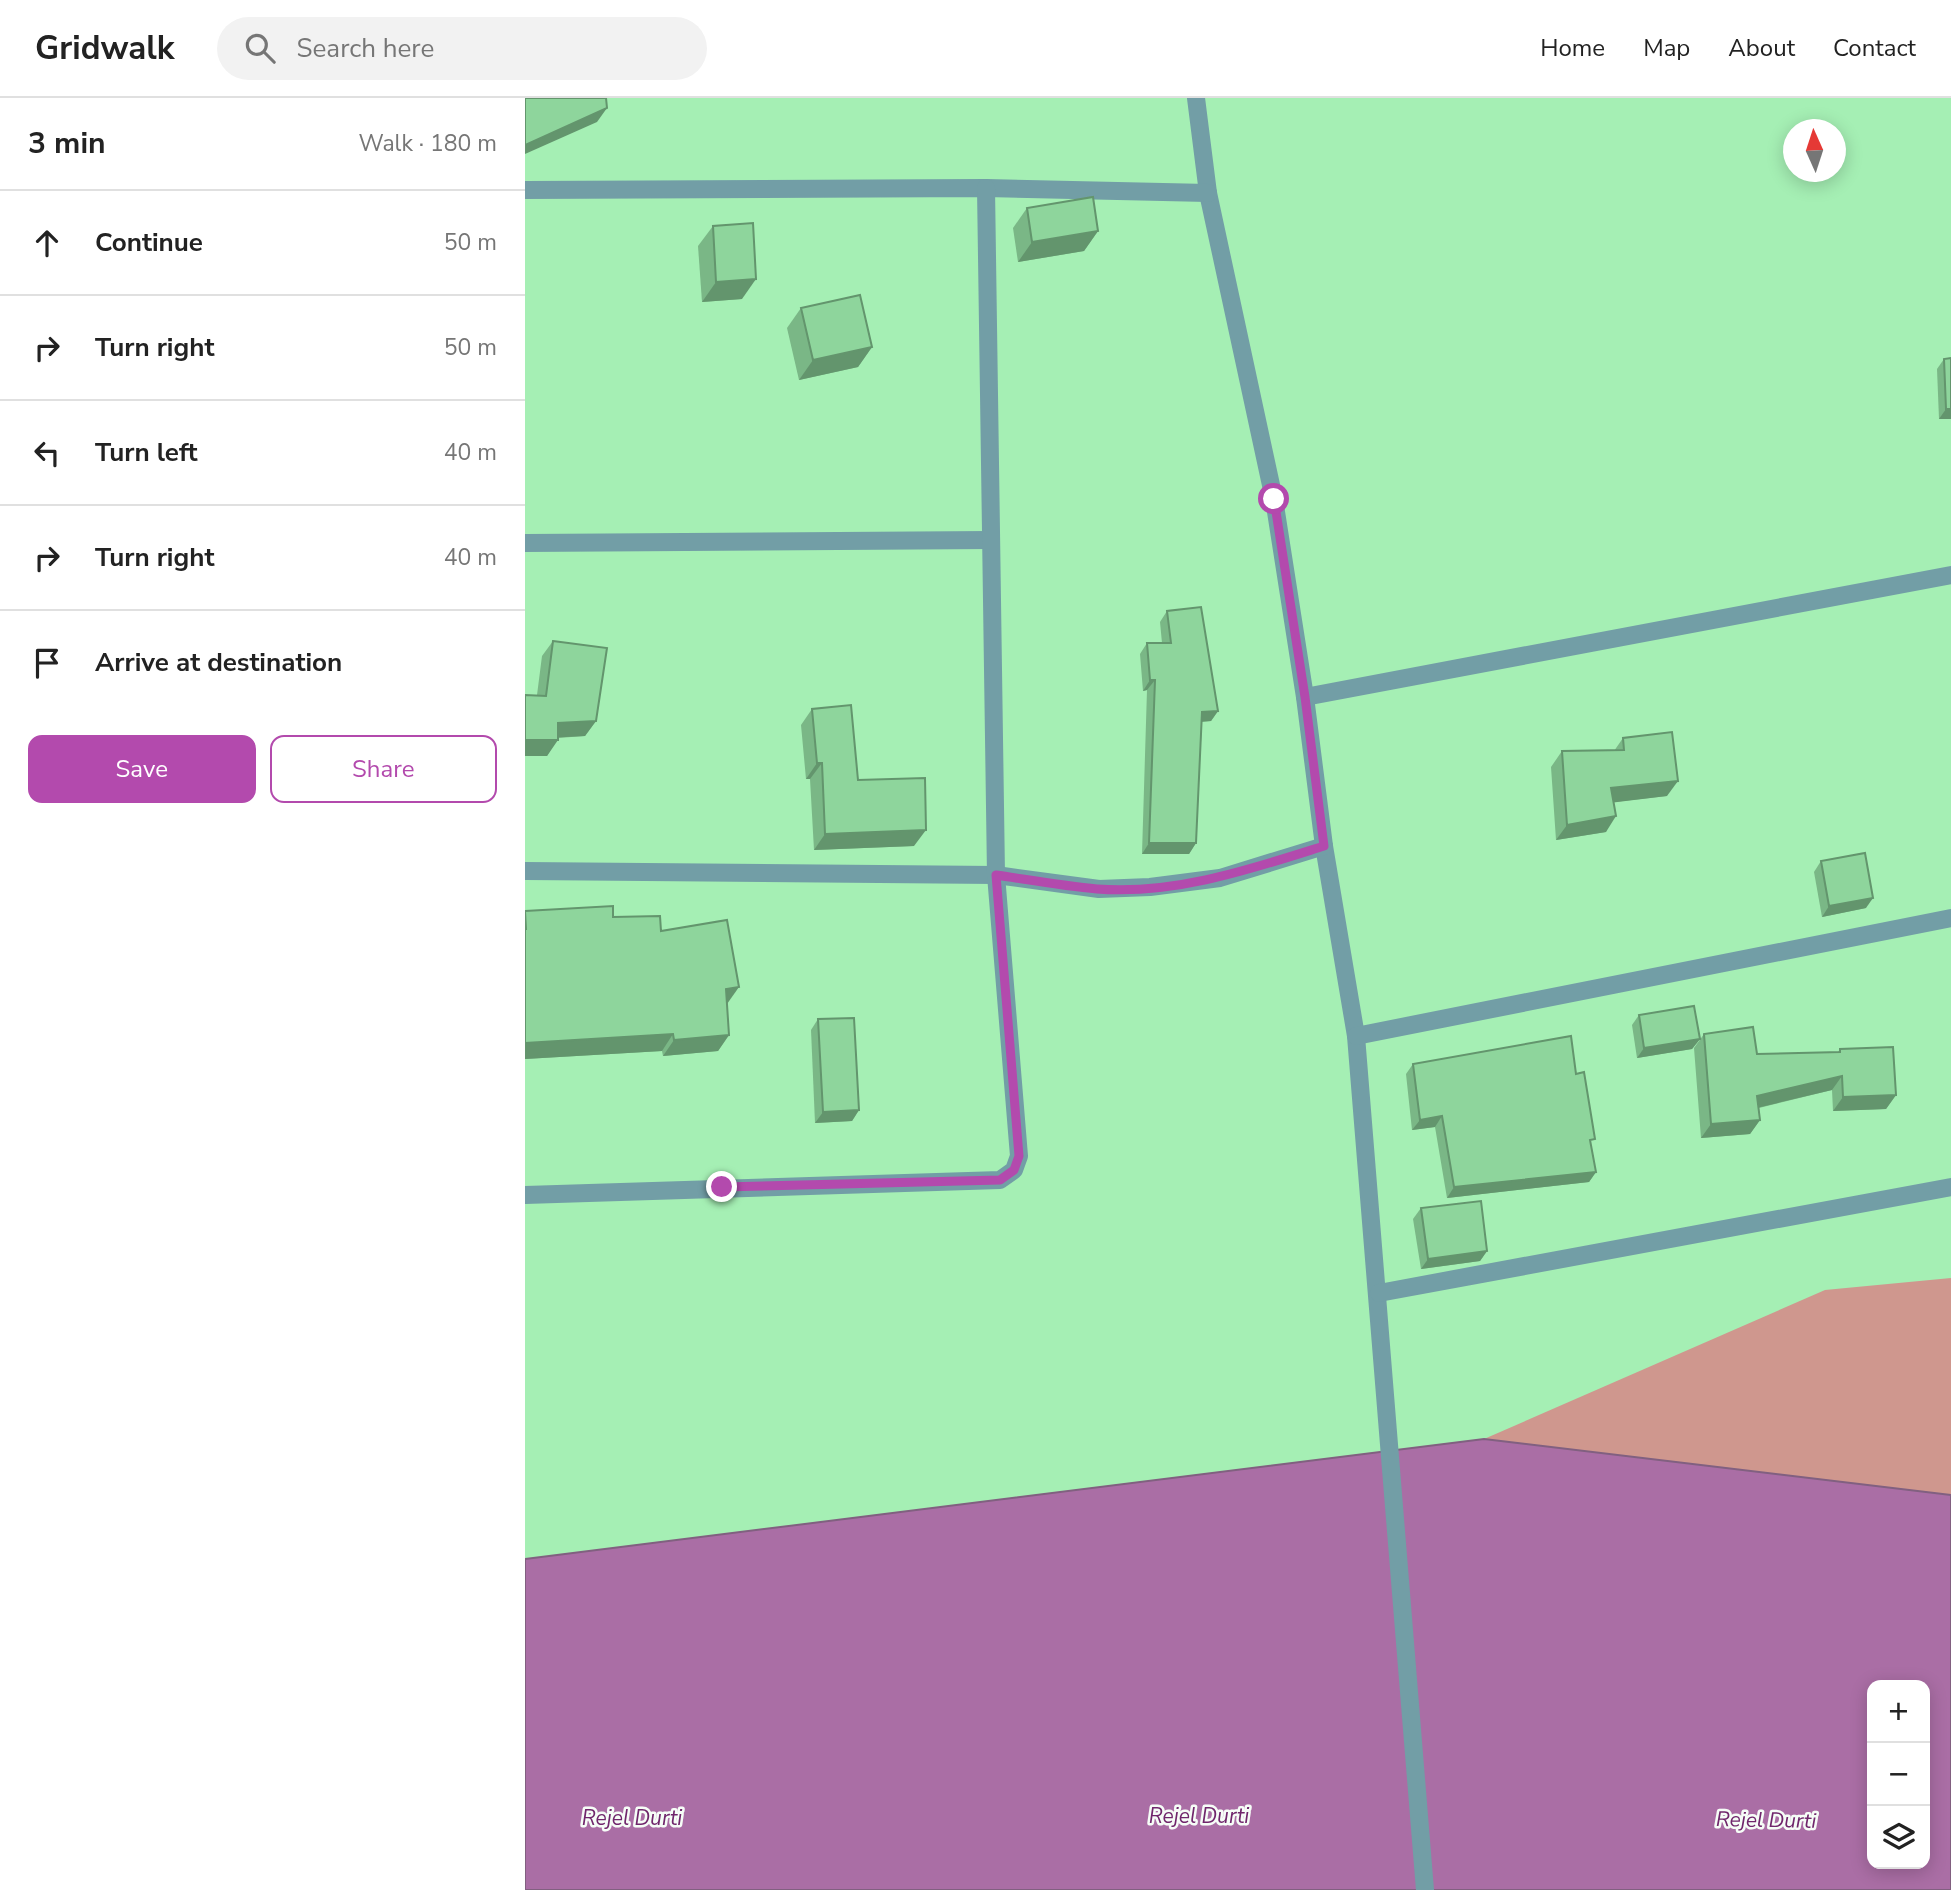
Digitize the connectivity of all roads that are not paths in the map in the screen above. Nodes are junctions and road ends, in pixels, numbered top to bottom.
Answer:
1 (1196, 98) edge
2 (986, 188) junction
3 (525, 190) edge
4 (1208, 193) junction
5 (991, 540) junction
6 (525, 543) edge
7 (1951, 575) edge
8 (1305, 697) junction
9 (1324, 846) junction
10 (525, 871) edge
11 (996, 875) junction
12 (1951, 918) edge
13 (1356, 1037) junction
14 (1951, 1188) edge
15 (525, 1195) edge
16 (1379, 1293) junction
17 (1425, 1890) edge

1 - 4 street
2 - 3 street
2 - 4 street
2 - 5 street
4 - 8 street
5 - 6 street
5 - 11 street
7 - 8 street
8 - 9 street
9 - 11 street
9 - 13 street
10 - 11 street
11 - 15 street
12 - 13 street
13 - 16 street
14 - 16 street
16 - 17 street

